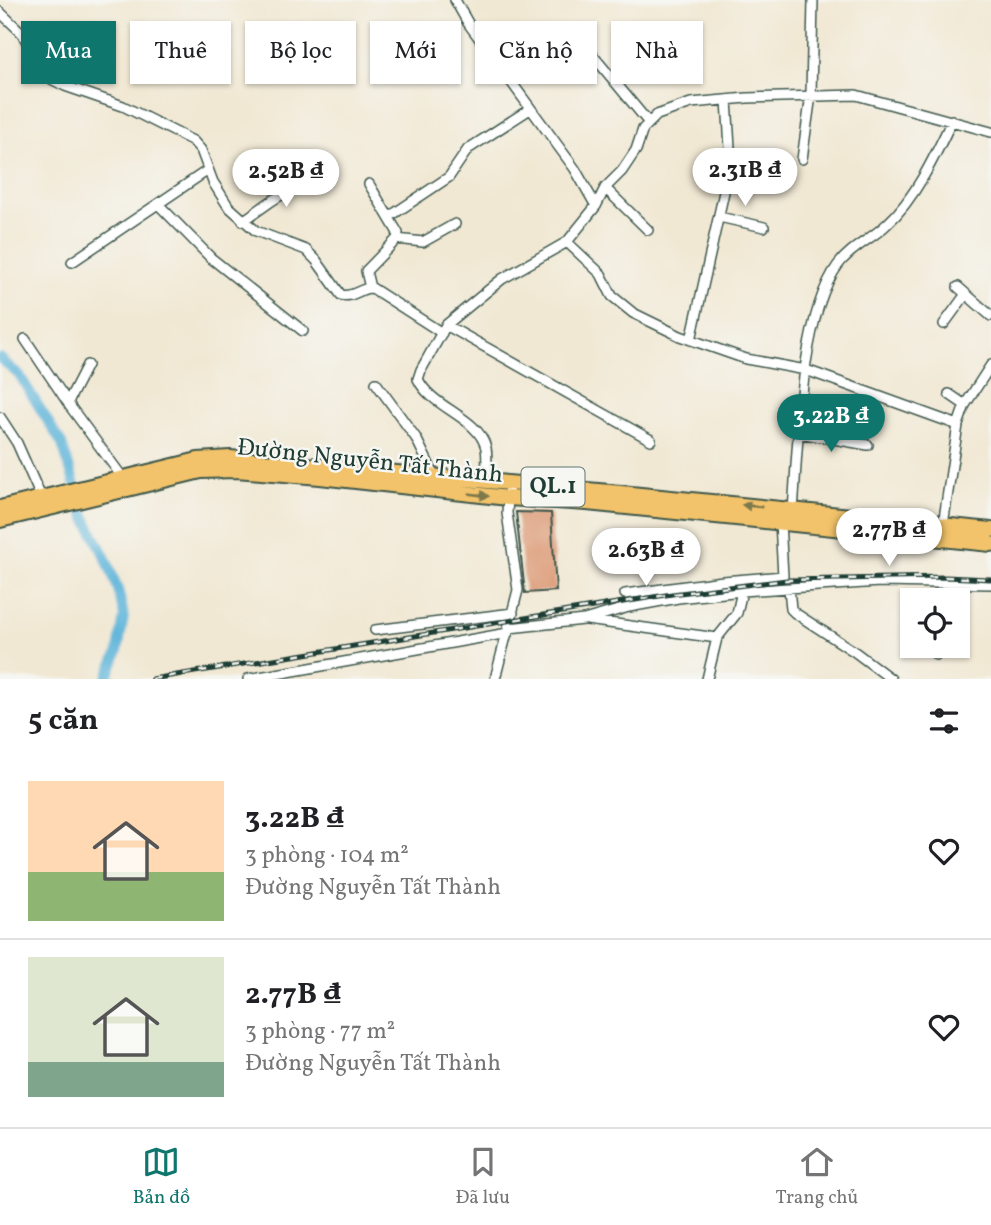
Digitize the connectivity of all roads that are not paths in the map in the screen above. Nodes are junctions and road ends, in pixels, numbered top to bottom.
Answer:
1 (455, 0) edge
2 (813, 0) edge
3 (0, 12) edge
4 (597, 60) edge
5 (811, 95) junction
6 (727, 100) junction
7 (526, 112) junction
8 (953, 120) junction
9 (649, 123) junction
10 (991, 132) edge
11 (802, 159) dead end
12 (208, 170) junction
13 (313, 175) dead end
14 (369, 184) dead end
15 (605, 188) junction
16 (158, 204) junction
17 (596, 206) junction
18 (389, 216) junction
19 (719, 217) junction
20 (243, 222) junction
21 (455, 224) dead end
22 (764, 228) dead end
23 (648, 230) dead end
24 (397, 239) junction
25 (567, 242) junction
26 (72, 262) dead end
27 (370, 288) junction
28 (991, 316) edge
29 (944, 324) dead end
30 (444, 329) junction
31 (303, 331) dead end
32 (25, 339) dead end
33 (691, 340) junction
34 (87, 365) dead end
35 (991, 365) edge
36 (806, 370) junction
37 (376, 383) dead end
38 (950, 394) dead end
39 (68, 403) junction
40 (965, 405) junction
41 (0, 417) edge
42 (958, 425) junction
43 (799, 433) junction
44 (651, 440) dead end
45 (868, 445) dead end
46 (435, 477) junction
47 (486, 481) junction
48 (120, 482) junction
49 (509, 483) junction
50 (41, 497) junction
51 (62, 497) junction
52 (508, 498) junction
53 (0, 508) edge
54 (793, 510) junction
55 (0, 520) edge
56 (780, 522) junction
57 (943, 525) junction
58 (991, 530) edge
59 (991, 544) edge
60 (948, 584) junction
61 (991, 584) edge
62 (789, 588) junction
63 (948, 588) edge
64 (742, 591) junction
65 (625, 594) dead end
66 (513, 613) junction
67 (584, 620) junction
68 (375, 630) dead end
69 (509, 631) junction
70 (717, 638) junction
71 (248, 679) edge
72 (495, 679) edge
73 (707, 679) edge
74 (891, 679) edge

1 - 7 street
2 - 5 street
3 - 12 street
4 - 9 street
5 - 6 street
5 - 8 street
5 - 11 street
6 - 9 street
6 - 19 street
7 - 17 street
7 - 18 street
8 - 10 street
8 - 36 street
9 - 15 street
12 - 16 street
12 - 20 street
13 - 20 street
14 - 18 street
15 - 17 street
15 - 23 street
16 - 26 street
16 - 31 street
17 - 25 street
18 - 24 street
19 - 22 street
19 - 33 street
20 - 27 street
21 - 24 street
24 - 27 street
25 - 30 street
25 - 33 street
27 - 30 street
28 - 29 street
30 - 44 street
30 - 47 street
32 - 39 street
33 - 36 street
34 - 39 street
35 - 40 street
36 - 42 street
36 - 43 street
37 - 46 street
38 - 40 street
39 - 48 street
40 - 42 street
41 - 50 street
42 - 57 street
43 - 45 street
43 - 54 street
46 - 47 main road, Đường Nguyễn Tất Thành / QL.1
46 - 48 main road, Đường Nguyễn Tất Thành / QL.1
47 - 49 main road, Đường Nguyễn Tất Thành / QL.1
48 - 51 main road, Đường Nguyễn Tất Thành / QL.1
48 -> 52 main road, Đường Nguyễn Tất Thành / QL.1
49 - 52 street
54 -> 49 main road, Đường Nguyễn Tất Thành / QL.1
50 - 51 main road, Đường Nguyễn Tất Thành / QL.1
50 - 53 main road, Đường Nguyễn Tất Thành / QL.1
51 - 55 main road, Đường Nguyễn Tất Thành / QL.1
52 - 56 main road, Đường Nguyễn Tất Thành / QL.1
52 - 66 street
54 - 57 main road, Đường Nguyễn Tất Thành / QL.1
56 - 59 main road, Đường Nguyễn Tất Thành / QL.1
56 - 65 street
57 - 58 main road, Đường Nguyễn Tất Thành / QL.1
60 - 61 street
60 - 62 street
60 - 63 street
62 - 64 street
62 - 74 street
64 - 67 street
64 - 70 street
66 - 68 street
66 - 69 street
67 - 69 street
67 - 70 street
69 - 71 street
69 - 72 street
70 - 73 street

